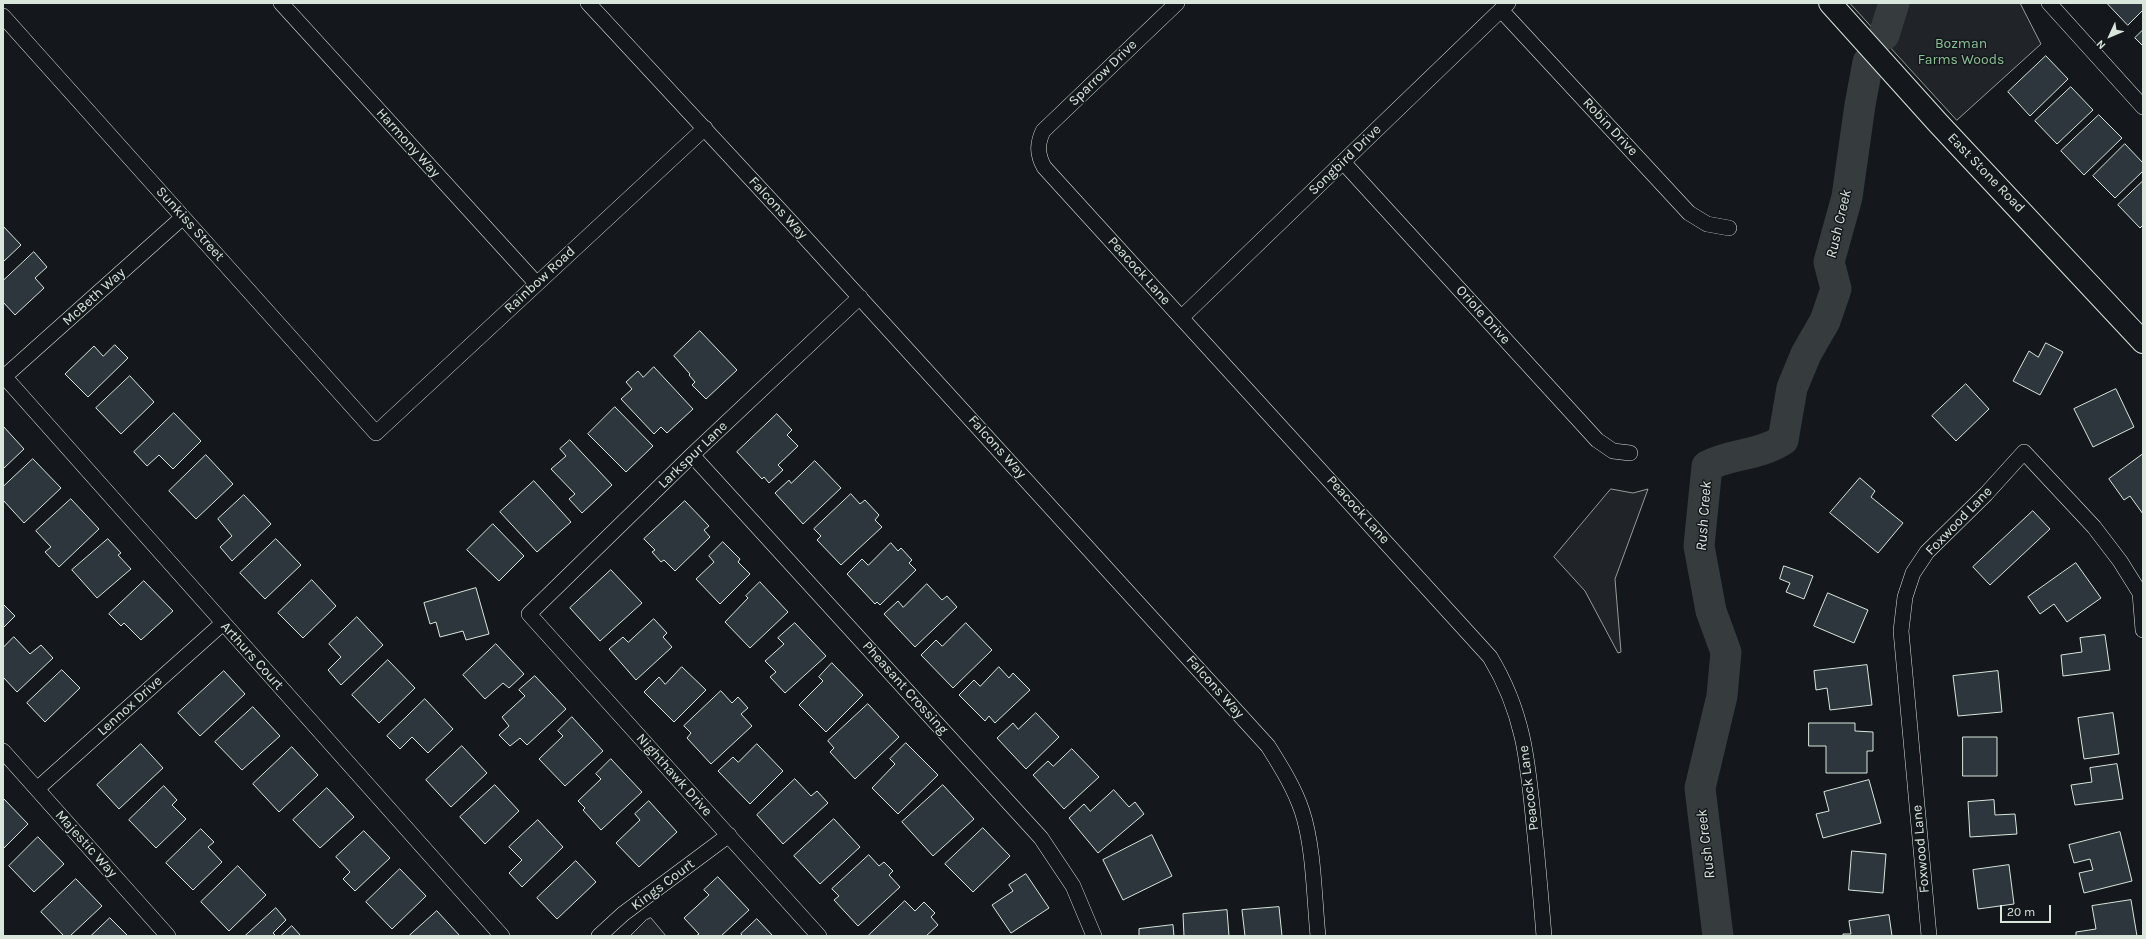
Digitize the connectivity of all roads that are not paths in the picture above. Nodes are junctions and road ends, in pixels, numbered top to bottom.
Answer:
1 (281, 3) edge
2 (588, 3) edge
3 (1177, 3) edge
4 (1830, 3) edge
5 (2049, 3) edge
6 (1505, 6) edge
7 (3, 16) edge
8 (2143, 107) edge
9 (705, 128) junction
10 (1038, 148) joint
11 (1343, 162) junction
12 (183, 217) junction
13 (1729, 228) dead end
14 (536, 282) junction
15 (860, 297) junction
16 (1182, 317) junction
17 (2143, 342) edge
18 (4, 376) edge
19 (376, 433) joint
20 (1630, 453) dead end
21 (692, 455) junction
22 (529, 614) joint
23 (223, 624) junction
24 (2143, 630) edge
25 (3, 751) edge
26 (37, 789) junction
27 (729, 835) junction
28 (168, 936) edge
29 (502, 936) edge
30 (599, 936) edge
31 (820, 936) edge
32 (1094, 936) edge
33 (1318, 936) edge
34 (1544, 936) edge
35 (1929, 936) edge

1 - 14 street, Harmony Way
2 - 9 street, Falcons Way
3 - 10 street, Sparrow Drive
4 - 17 main road, East Stone Road
5 - 8 street
6 - 11 street, Songbird Drive
6 - 13 street, Robin Drive
7 - 12 street, Sunkiss Street
9 - 14 street, Rainbow Road
9 - 15 street, Falcons Way
10 - 16 street, Peacock Lane
11 - 16 street, Songbird Drive
11 - 20 street, Oriole Drive
12 - 18 street, McBeth Way
12 - 19 street, Sunkiss Street
14 - 19 street, Rainbow Road
15 - 21 street, Larkspur Lane
15 - 33 street, Falcons Way
16 - 34 street, Peacock Lane
18 - 23 street, Arthurs Court
21 - 22 street, Larkspur Lane
21 - 32 street, Pheasant Crossing
22 - 27 street, Nighthawk Drive
23 - 26 street, Lennox Drive
23 - 29 street, Arthurs Court
24 - 35 street, Foxwood Lane
25 - 26 street, Majestic Way
26 - 28 street, Majestic Way
27 - 30 street, Kings Court
27 - 31 street, Nighthawk Drive

